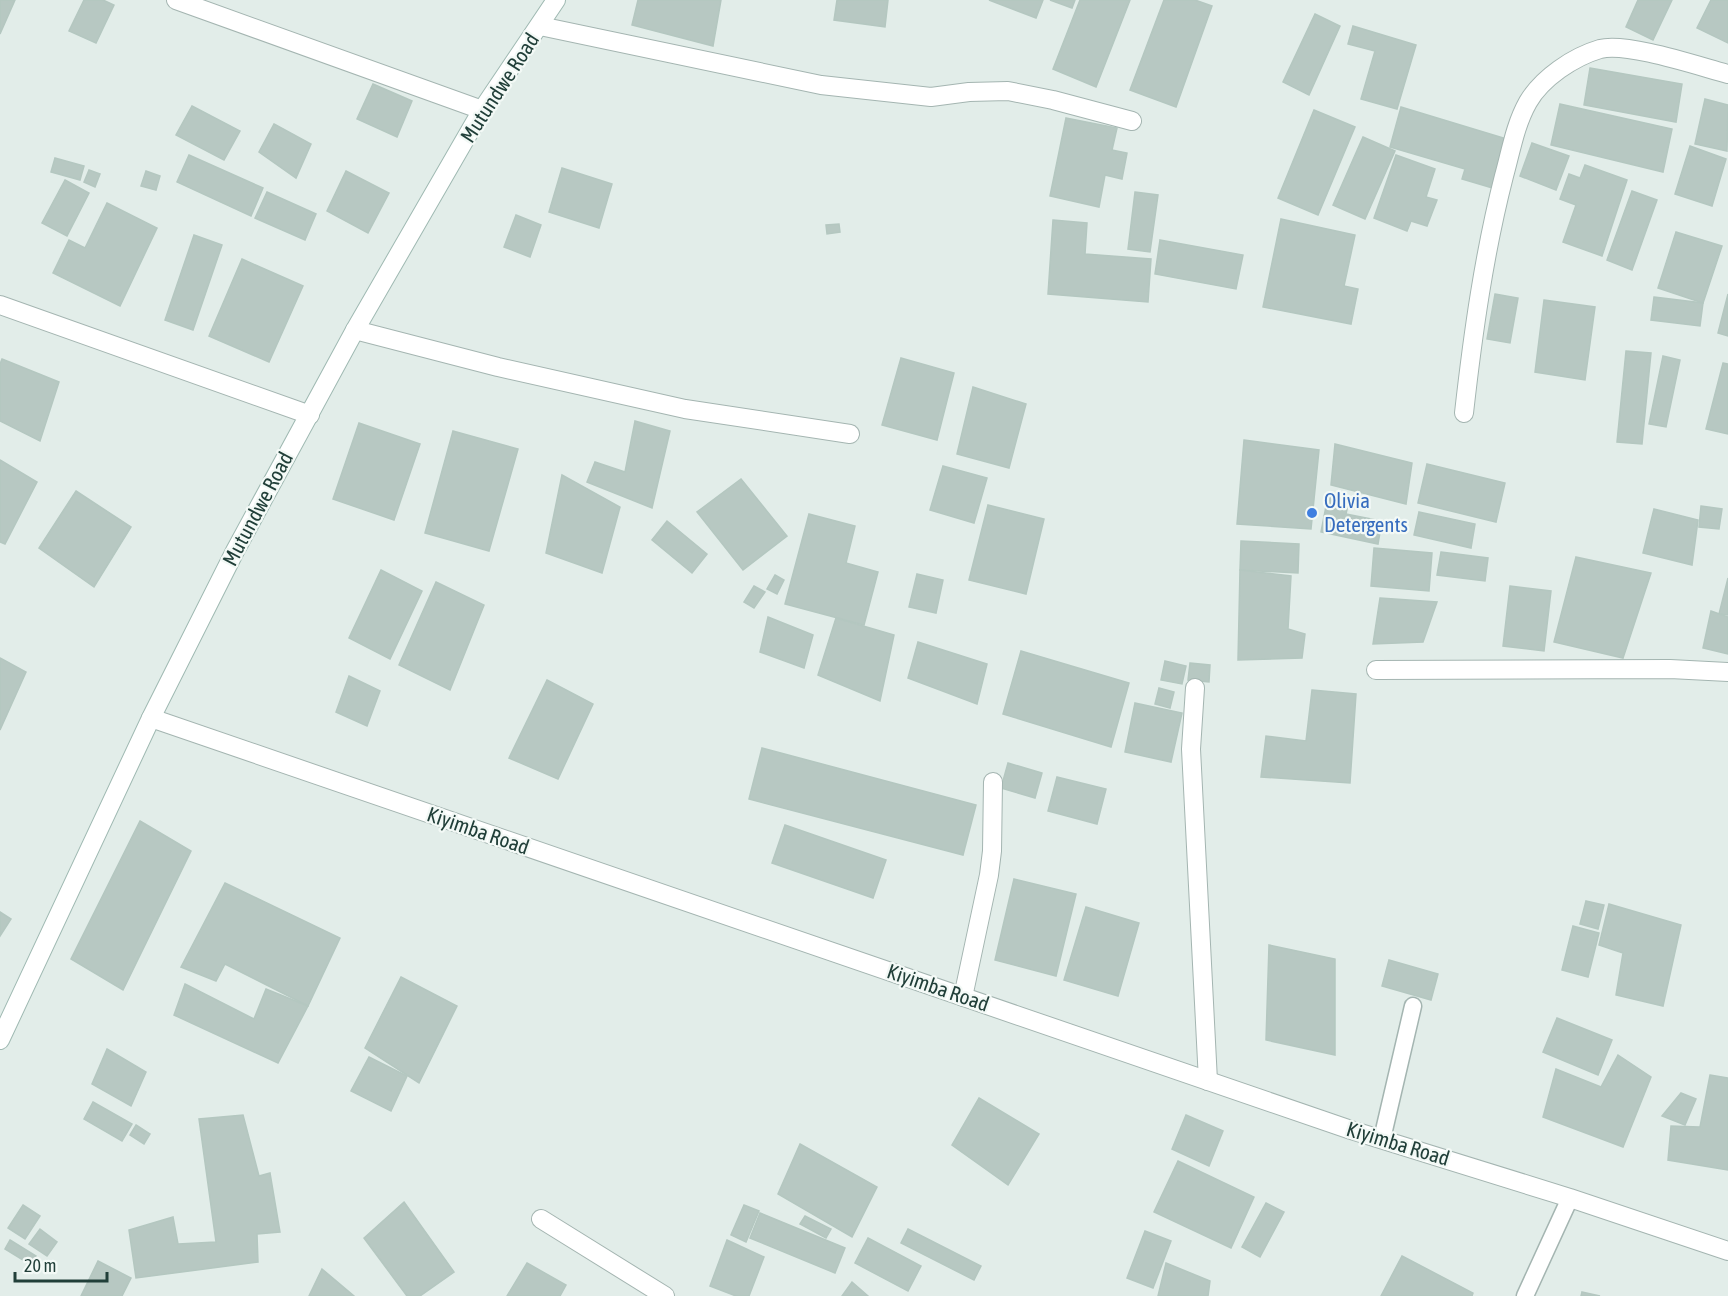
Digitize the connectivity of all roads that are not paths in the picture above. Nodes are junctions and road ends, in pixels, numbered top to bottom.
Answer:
1 (176, 0) edge
2 (556, 0) edge
3 (540, 27) junction
4 (1728, 74) edge
5 (482, 110) junction
6 (1132, 121) dead end
7 (0, 305) edge
8 (355, 330) junction
9 (1464, 413) dead end
10 (310, 415) junction
11 (850, 434) dead end
12 (1376, 670) dead end
13 (1728, 672) edge
14 (1195, 688) dead end
15 (151, 718) junction
16 (993, 782) dead end
17 (963, 997) junction
18 (1413, 1006) dead end
19 (2, 1030) edge
20 (1208, 1081) junction
21 (1382, 1139) junction
22 (1570, 1198) junction
23 (541, 1219) dead end
24 (1728, 1251) edge
25 (665, 1296) edge
26 (1525, 1296) edge

1 - 5 street
2 - 3 street, Mutundwe Road
3 - 5 street, Mutundwe Road
3 - 6 street
4 - 9 street
5 - 8 street, Mutundwe Road
7 - 10 street
8 - 10 street, Mutundwe Road
8 - 11 street
10 - 15 street, Mutundwe Road
12 - 13 street
14 - 20 street
15 - 17 street, Kiyimba Road
15 - 19 street, Mutundwe Road
16 - 17 street
17 - 20 street, Kiyimba Road
18 - 21 lane
20 - 21 street, Kiyimba Road
21 - 22 street, Kiyimba Road
22 - 24 street, Kiyimba Road
22 - 26 lane
23 - 25 street

